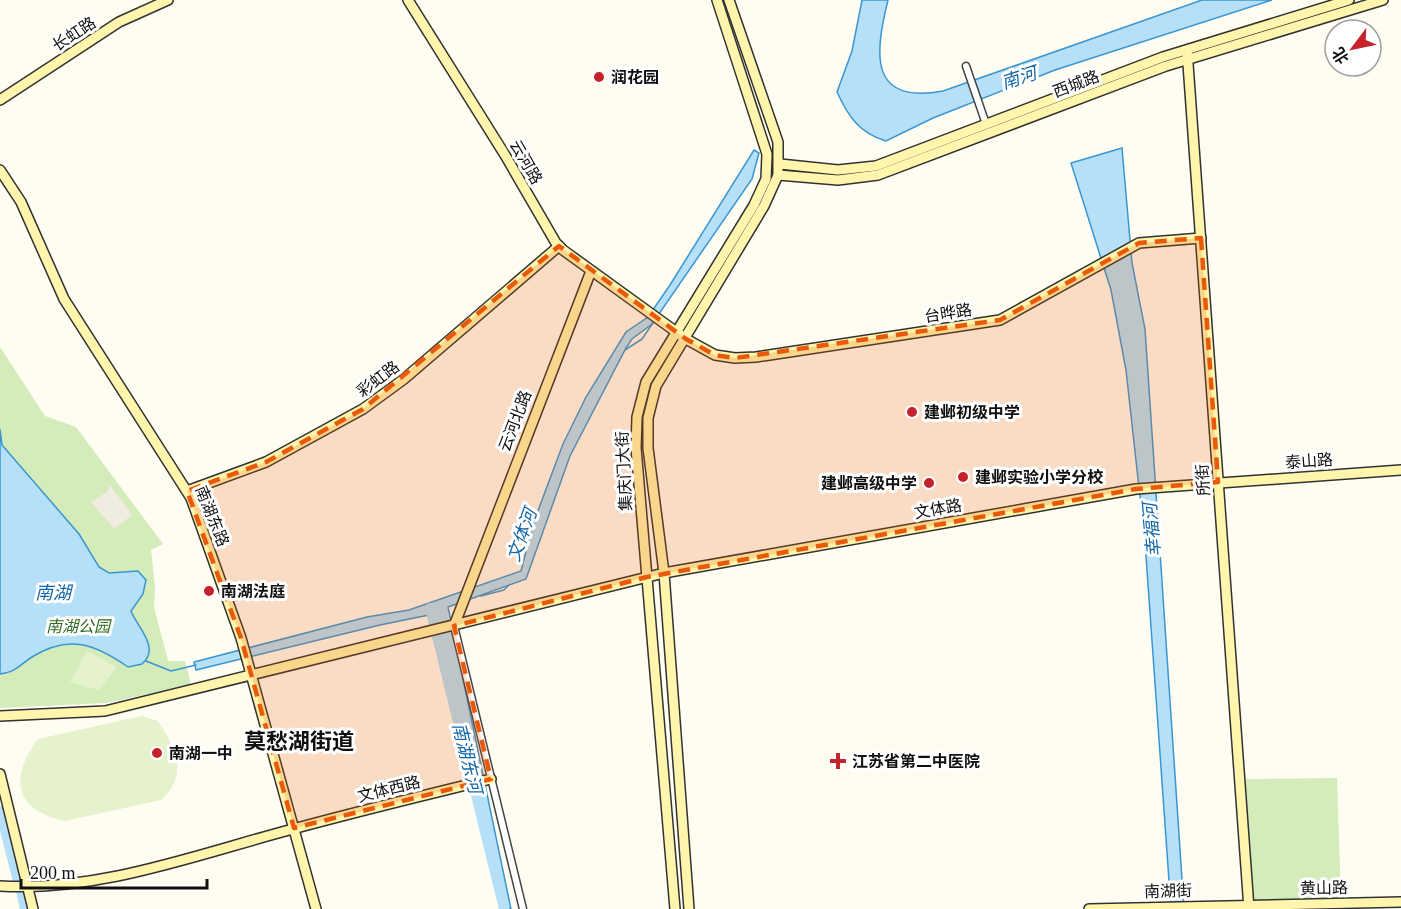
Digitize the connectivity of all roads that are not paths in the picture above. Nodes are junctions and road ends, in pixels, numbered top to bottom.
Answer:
1 (168, 0) edge
2 (408, 0) edge
3 (717, 0) edge
4 (729, 0) edge
5 (1349, 0) edge
6 (1383, 0) edge
7 (1187, 55) junction
8 (966, 66) dead end
9 (0, 100) edge
10 (986, 124) junction
11 (780, 164) junction
12 (0, 170) edge
13 (778, 175) junction
14 (1201, 238) junction
15 (559, 246) junction
16 (591, 272) junction
17 (664, 324) joint
18 (677, 333) junction
19 (686, 339) junction
20 (1401, 470) edge
21 (1218, 482) junction
22 (187, 491) junction
23 (664, 573) junction
24 (647, 577) junction
25 (452, 626) junction
26 (251, 676) junction
27 (0, 716) edge
28 (0, 774) edge
29 (487, 780) junction
30 (294, 828) junction
31 (27, 885) junction
32 (0, 886) edge
33 (1401, 902) edge
34 (1249, 906) edge
35 (33, 909) edge
36 (316, 909) edge
37 (523, 909) edge
38 (675, 909) edge
39 (689, 909) edge
40 (1089, 909) edge

1 - 9 street, 长虹路
2 - 15 street, 云河路
3 - 18 street, 集庆门大街
4 - 11 street, 集庆门大街
5 - 7 street, 西城路
6 - 7 street, 西城路
7 - 10 street, 西城路
7 - 13 street, 西城路
7 - 14 street, 所街
8 - 10 street
10 - 11 street, 西城路
11 - 13 street, 集庆门大街
12 - 22 street, 南湖东路
13 - 19 street, 集庆门大街
14 - 19 street, 台晔路
14 - 21 street, 所街
15 - 16 street, 云河路
15 - 22 street, 彩虹路
16 - 17 street, 云河路
16 - 25 street, 云河北路
17 - 18 street, 台晔路
18 - 19 street, 台晔路
18 - 24 street, 集庆门大街
19 - 23 street, 集庆门大街
20 - 21 street, 泰山路
21 - 23 street, 文体路
21 - 34 street, 所街
22 - 26 street, 南湖东路
23 - 24 street, 文体路
23 - 39 street, 集庆门大街
24 - 25 street, 文体路
24 - 38 street, 集庆门大街
25 - 26 street, 文体路
25 - 29 street
26 - 27 street, 文体路
26 - 30 street, 南湖东路
28 - 31 street
29 - 30 street, 文体西路
29 - 37 street
30 - 31 street, 文体西路
30 - 36 street, 南湖东路
31 - 32 street, 文体西路
31 - 35 street
33 - 34 street, 黄山路
34 - 40 street, 南湖街

